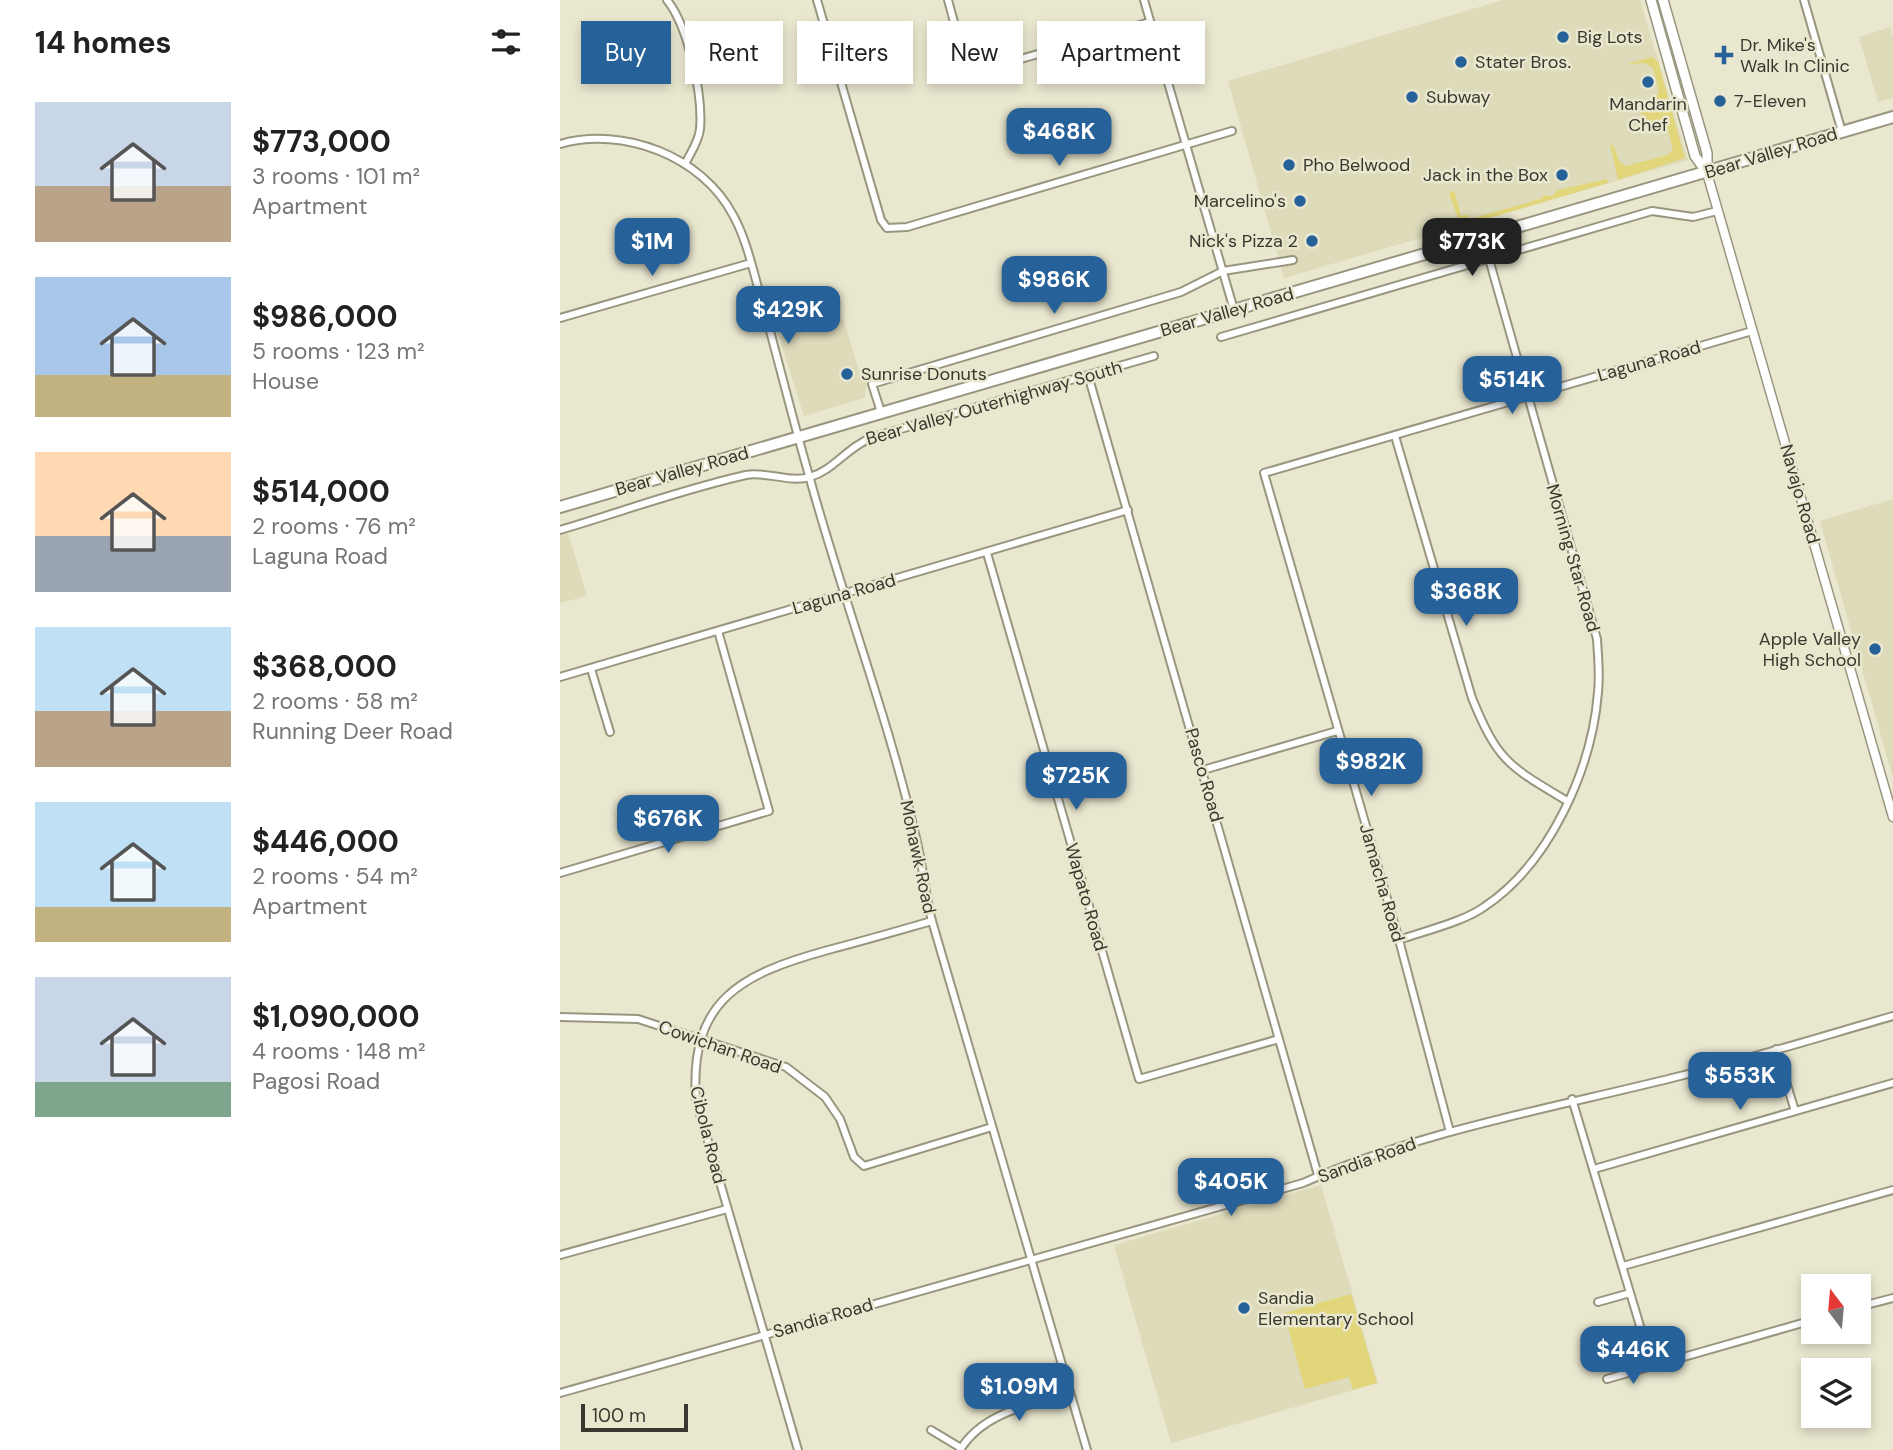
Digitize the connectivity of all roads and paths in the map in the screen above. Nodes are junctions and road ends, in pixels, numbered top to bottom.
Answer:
1 (667, 0) edge
2 (817, 0) edge
3 (948, 0) edge
4 (1144, 0) edge
5 (1651, 0) edge
6 (1663, 0) edge
7 (1804, 0) edge
8 (1150, 21) edge
9 (1037, 54) edge
10 (1168, 84) edge
11 (1893, 117) edge
12 (1232, 131) dead end
13 (1842, 132) junction
14 (560, 144) edge
15 (1186, 145) junction
16 (685, 164) junction
17 (1707, 173) junction
18 (1717, 211) junction
19 (1489, 259) junction
20 (1293, 260) dead end
21 (751, 263) junction
22 (1223, 271) junction
23 (1234, 310) junction
24 (560, 318) edge
25 (1752, 331) junction
26 (1221, 337) dead end
27 (1154, 356) dead end
28 (1088, 375) junction
29 (1526, 397) junction
30 (881, 412) junction
31 (1395, 436) junction
32 (800, 437) junction
33 (1264, 473) joint
34 (809, 477) junction
35 (560, 506) edge
36 (1128, 510) junction
37 (560, 530) edge
38 (987, 553) junction
39 (845, 594) junction
40 (718, 631) junction
41 (591, 669) junction
42 (560, 677) edge
43 (610, 732) dead end
44 (1337, 732) junction
45 (1203, 770) junction
46 (1567, 801) junction
47 (1893, 817) edge
48 (560, 873) edge
49 (932, 921) junction
50 (1399, 940) junction
51 (1893, 1016) edge
52 (560, 1017) edge
53 (700, 1038) junction
54 (1279, 1039) junction
55 (1776, 1049) junction
56 (1893, 1083) edge
57 (1572, 1099) junction
58 (1795, 1111) junction
59 (992, 1127) junction
60 (1450, 1132) junction
61 (1594, 1169) junction
62 (1318, 1175) junction
63 (1893, 1190) edge
64 (727, 1209) junction
65 (560, 1255) edge
66 (1031, 1259) junction
67 (1623, 1266) junction
68 (1630, 1293) junction
69 (1893, 1298) edge
70 (1598, 1302) dead end
71 (1871, 1304) edge
72 (1801, 1323) edge
73 (764, 1335) junction
74 (1652, 1366) junction
75 (1607, 1379) dead end
76 (560, 1393) edge
77 (1070, 1393) junction
78 (931, 1430) dead end
79 (960, 1449) edge
80 (798, 1450) edge
81 (1087, 1450) edge

1 - 16 street
2 - 15 street
3 - 9 street
4 - 8 street
5 - 17 main road, Navajo Road
6 - 17 main road, Navajo Road
7 - 13 street
10 - 15 street
11 - 13 main road, Bear Valley Road
12 - 15 street
13 - 17 main road, Bear Valley Road
14 - 16 street, Mohawk Road
15 - 22 street
16 - 21 street, Mohawk Road
17 - 18 street, Navajo Road
17 - 23 main road, Bear Valley Road
18 - 19 street
18 - 25 street, Navajo Road
19 - 26 street
19 - 29 street, Morning Star Road
20 - 22 street
21 - 24 street
21 - 32 street, Mohawk Road
22 - 23 street
22 - 30 street
23 - 30 main road, Bear Valley Road
25 - 29 street, Laguna Road
25 - 47 street, Navajo Road
27 - 28 street, Bear Valley Outerhighway South
28 - 34 street, Bear Valley Outerhighway South
28 - 36 street, Pasco Road
29 - 31 street, Laguna Road
29 - 46 street, Morning Star Road
30 - 32 main road, Bear Valley Road
31 - 33 street, Laguna Road
31 - 46 street
32 - 34 street, Mohawk Road
32 - 35 main road, Bear Valley Road
33 - 44 street, Jamacha Road
34 - 37 street, Bear Valley Outerhighway South
34 - 39 street, Mohawk Road
36 - 38 street, Laguna Road
36 - 45 street, Pasco Road
38 - 39 street, Laguna Road
38 - 54 street, Wapato Road
39 - 40 street, Laguna Road
39 - 49 street, Mohawk Road
40 - 41 street, Laguna Road
40 - 48 street
41 - 42 street, Laguna Road
41 - 43 street
44 - 45 street
44 - 50 street, Jamacha Road
45 - 54 street, Pasco Road
46 - 50 street, Morning Star Road
49 - 53 street, Cibola Road
49 - 59 street, Mohawk Road
50 - 60 street, Jamacha Road
51 - 55 street, Sandia Road
52 - 53 street, Cowichan Road
53 - 59 street, Cowichan Road
53 - 64 street, Cibola Road
54 - 62 street, Pasco Road
55 - 57 street, Sandia Road
55 - 58 street
56 - 58 street
57 - 60 street, Sandia Road
57 - 61 street
58 - 61 street
59 - 66 street, Mohawk Road
60 - 62 street, Sandia Road
61 - 67 street
62 - 66 street, Sandia Road
63 - 67 street
64 - 65 street
64 - 73 street, Cibola Road
66 - 73 street, Sandia Road
66 - 77 street, Mohawk Road
67 - 68 street
68 - 70 street
68 - 74 street
69 - 71 street
72 - 74 street
73 - 76 street, Sandia Road
73 - 80 street, Cibola Road
74 - 75 street
77 - 79 street
77 - 81 street, Mohawk Road
78 - 79 street

